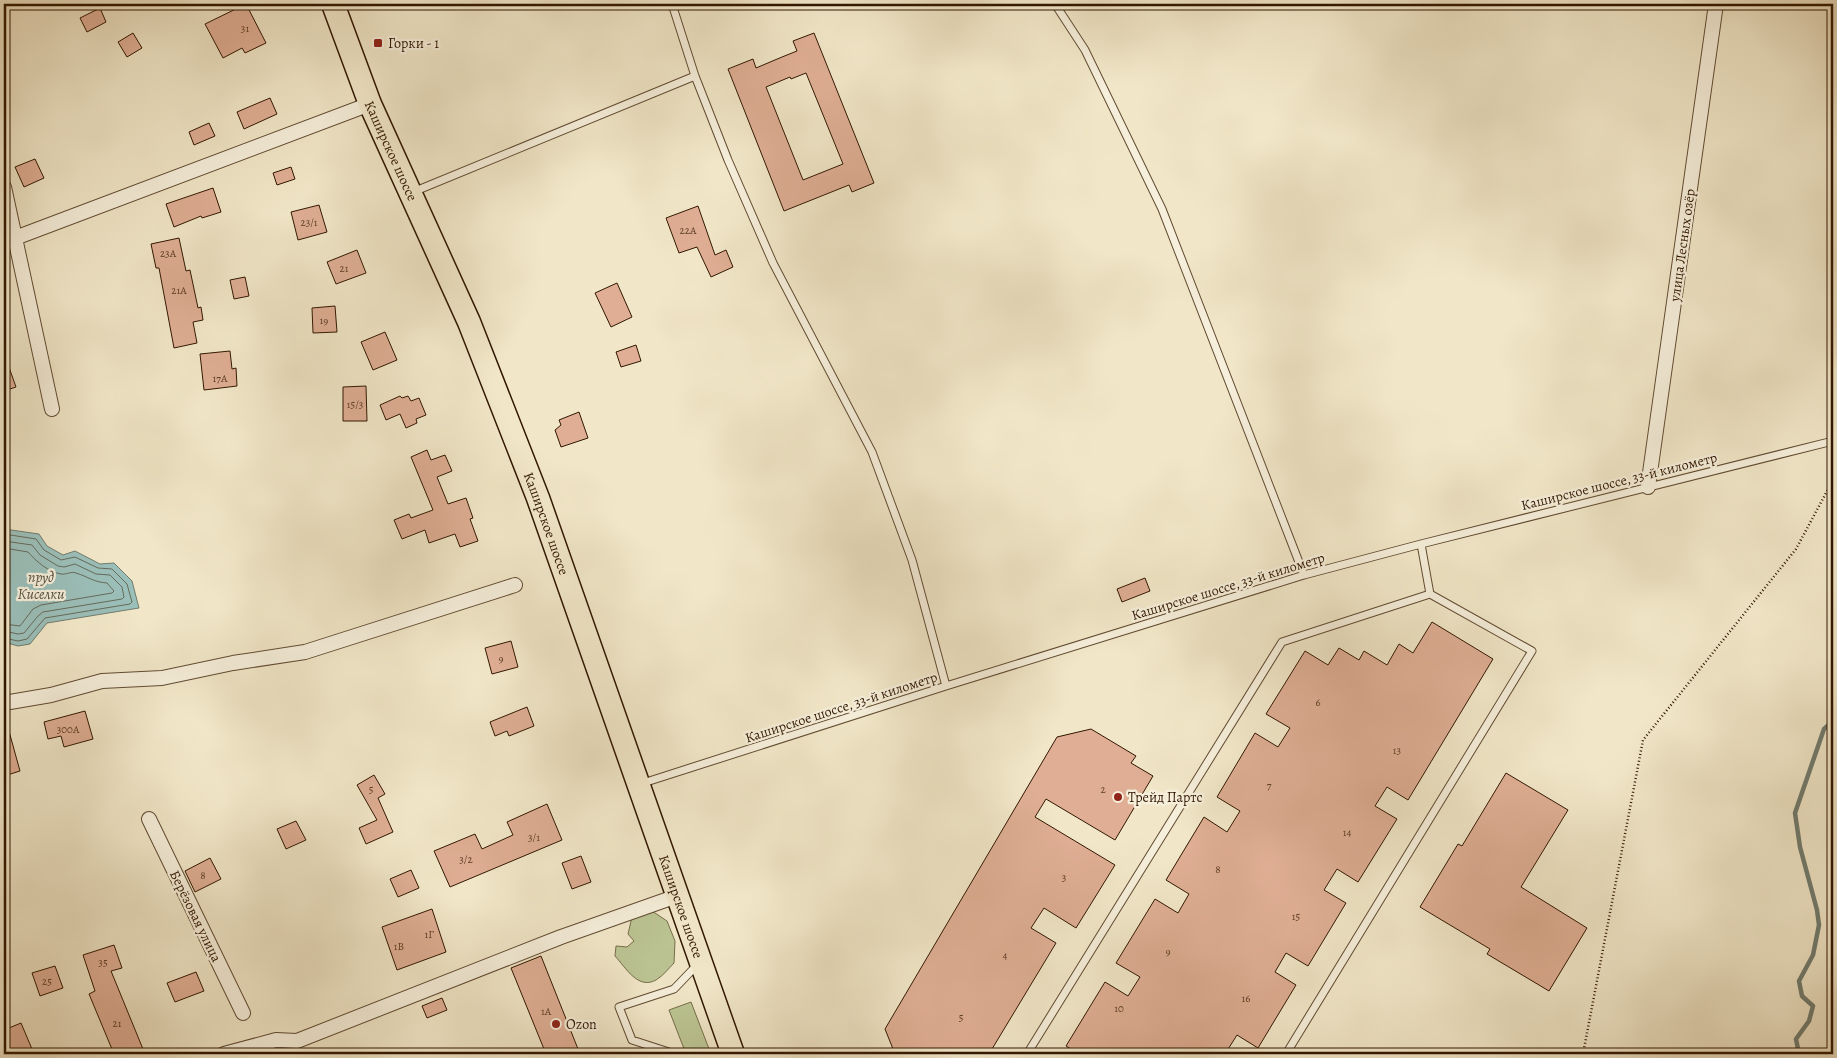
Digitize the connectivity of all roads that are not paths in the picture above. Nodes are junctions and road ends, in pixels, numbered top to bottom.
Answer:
1 (333, 4) edge
2 (672, 4) edge
3 (1055, 4) edge
4 (1716, 4) edge
5 (695, 76) junction
6 (370, 104) junction
7 (4, 187) edge
8 (411, 193) junction
9 (15, 238) junction
10 (52, 409) dead end
11 (1833, 441) edge
12 (1648, 487) junction
13 (1421, 544) junction
14 (1304, 575) junction
15 (515, 585) dead end
16 (1430, 594) junction
17 (946, 686) junction
18 (4, 703) edge
19 (637, 785) junction
20 (148, 819) dead end
21 (676, 896) junction
22 (700, 961) junction
23 (243, 1013) dead end
24 (224, 1054) edge
25 (675, 1054) edge
26 (733, 1054) edge
27 (1027, 1054) edge
28 (1286, 1054) edge

1 - 6 main road, Каширское шоссе
2 - 5 lane
3 - 14 lane
4 - 12 street, улица Лесных озёр
5 - 8 lane
5 - 17 lane
6 - 8 main road, Каширское шоссе
6 - 9 street
7 - 9 street
8 - 19 main road, Каширское шоссе
9 - 10 street
11 - 12 lane, Каширское шоссе, 33-й километр
12 - 13 lane, Каширское шоссе, 33-й километр
13 - 14 lane, Каширское шоссе, 33-й километр
13 - 16 lane
14 - 17 lane, Каширское шоссе, 33-й километр
15 - 18 street
16 - 27 lane
16 - 28 lane
17 - 19 lane, Каширское шоссе, 33-й километр
19 - 21 main road, Каширское шоссе
20 - 23 street, Берёзовая улица
21 - 22 main road, Каширское шоссе
21 - 24 street
22 - 25 lane
22 - 26 main road, Каширское шоссе

